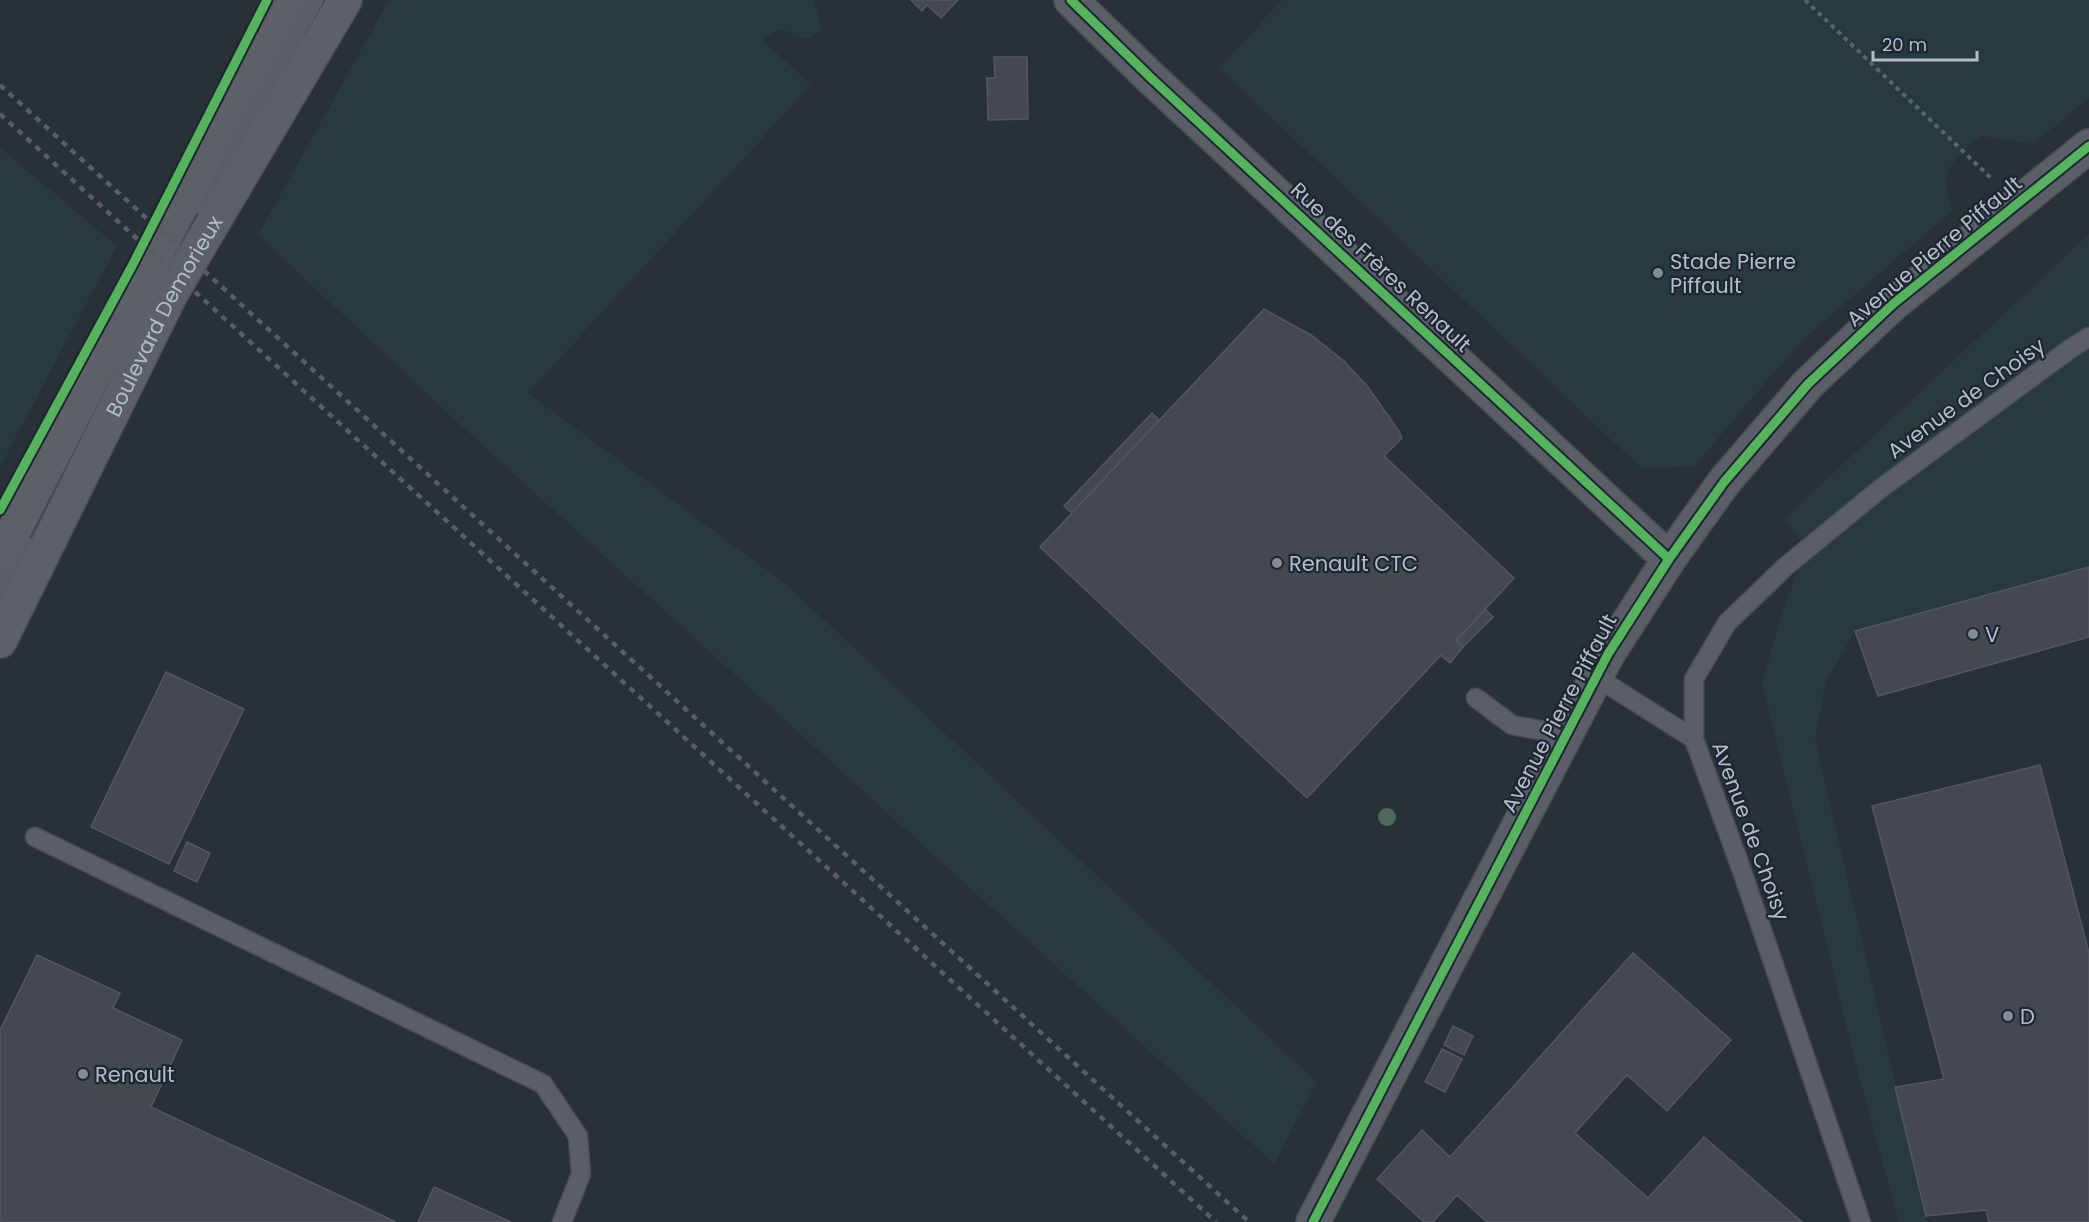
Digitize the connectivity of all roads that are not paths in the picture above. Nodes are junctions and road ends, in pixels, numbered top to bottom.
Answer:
1 (287, 0) edge
2 (314, 0) edge
3 (345, 0) edge
4 (1071, 0) edge
5 (2089, 146) edge
6 (2089, 337) edge
7 (0, 558) edge
8 (1669, 559) junction
9 (0, 594) edge
10 (0, 640) edge
11 (1596, 677) junction
12 (1476, 698) dead end
13 (1566, 735) junction
14 (1694, 739) junction
15 (35, 837) dead end
16 (562, 1222) edge
17 (1313, 1222) edge
18 (1861, 1222) edge

1 - 7 main road, Boulevard Demorieux
2 - 9 lane
3 - 10 main road, Boulevard Demorieux
4 - 8 street, Rue des Frères Renault
5 - 8 street, Avenue Pierre Piffault
6 - 14 lane, Avenue de Choisy
8 - 11 street, Avenue Pierre Piffault
11 - 13 street, Avenue Pierre Piffault
11 - 14 lane
12 - 13 lane
13 - 17 street, Avenue Pierre Piffault
14 - 18 lane, Avenue de Choisy
15 - 16 lane

